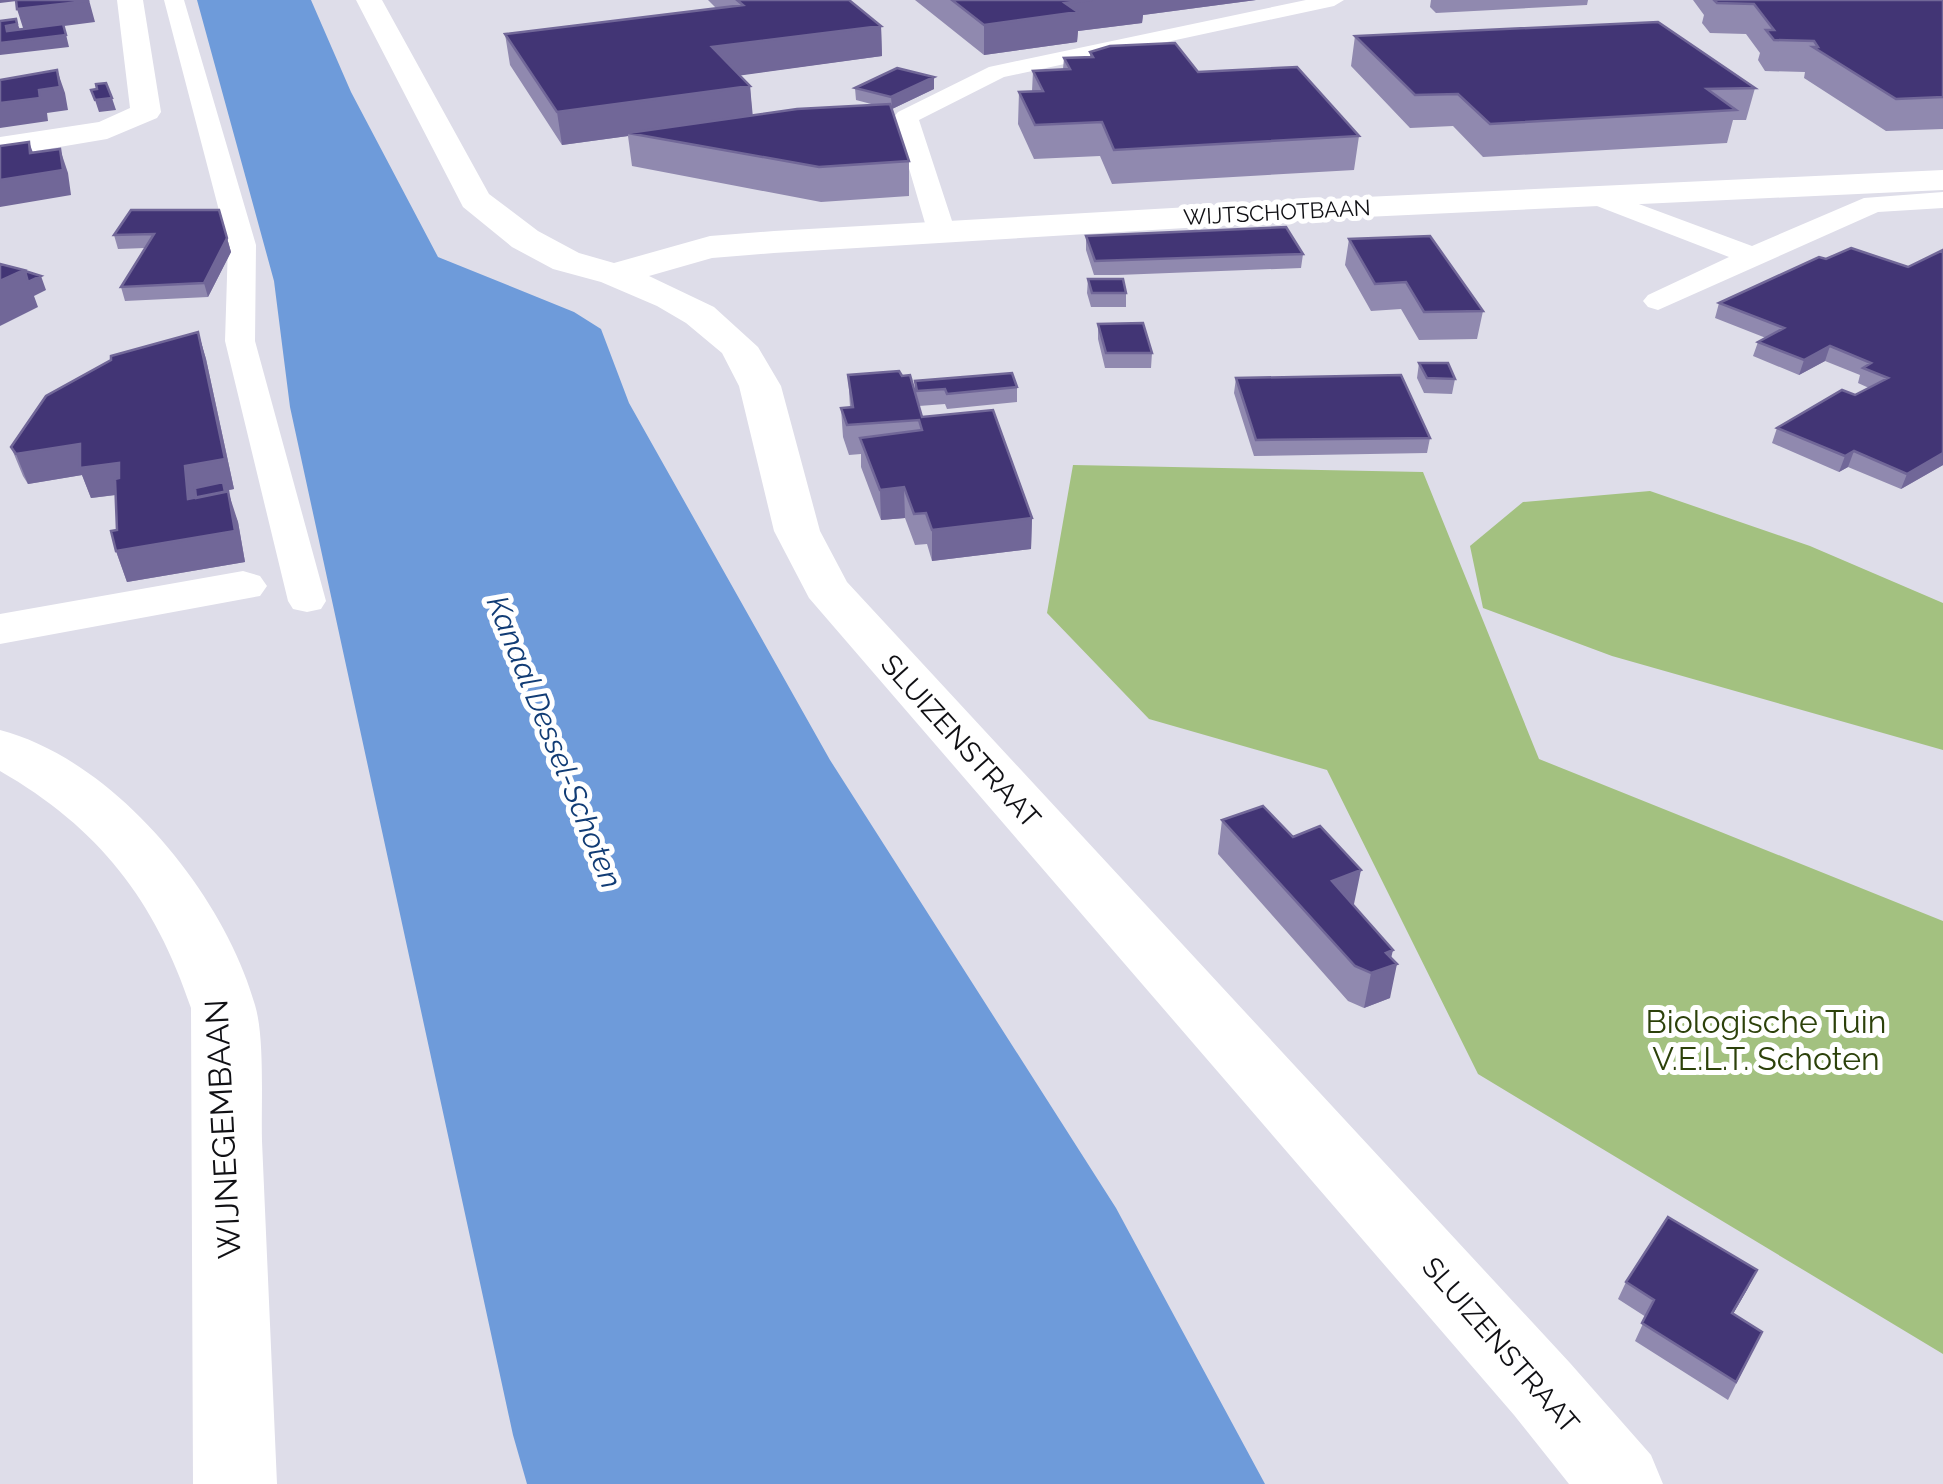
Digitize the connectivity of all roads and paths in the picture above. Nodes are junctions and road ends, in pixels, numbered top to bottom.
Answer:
1 (130, 0) edge
2 (174, 0) edge
3 (369, 0) edge
4 (1334, 0) edge
5 (0, 147) edge
6 (1943, 180) edge
7 (1905, 181) junction
8 (1593, 196) junction
9 (1943, 198) edge
10 (941, 230) junction
11 (1753, 256) junction
12 (614, 274) junction
13 (1658, 301) dead end
14 (243, 586) dead end
15 (306, 602) dead end
16 (0, 629) edge
17 (0, 748) edge
18 (236, 1484) edge
19 (1621, 1484) edge

1 - 5 street
2 - 15 lane
3 - 12 street, SLUIZENSTRAAT
4 - 10 lane
6 - 7 street, WIJTSCHOTBAAN
7 - 8 street, WIJTSCHOTBAAN
7 - 9 lane
8 - 10 street, WIJTSCHOTBAAN
8 - 11 lane
9 - 11 lane
10 - 12 street, WIJTSCHOTBAAN
11 - 13 lane
12 - 19 street, SLUIZENSTRAAT
14 - 16 street
17 - 18 street, WIJNEGEMBAAN

